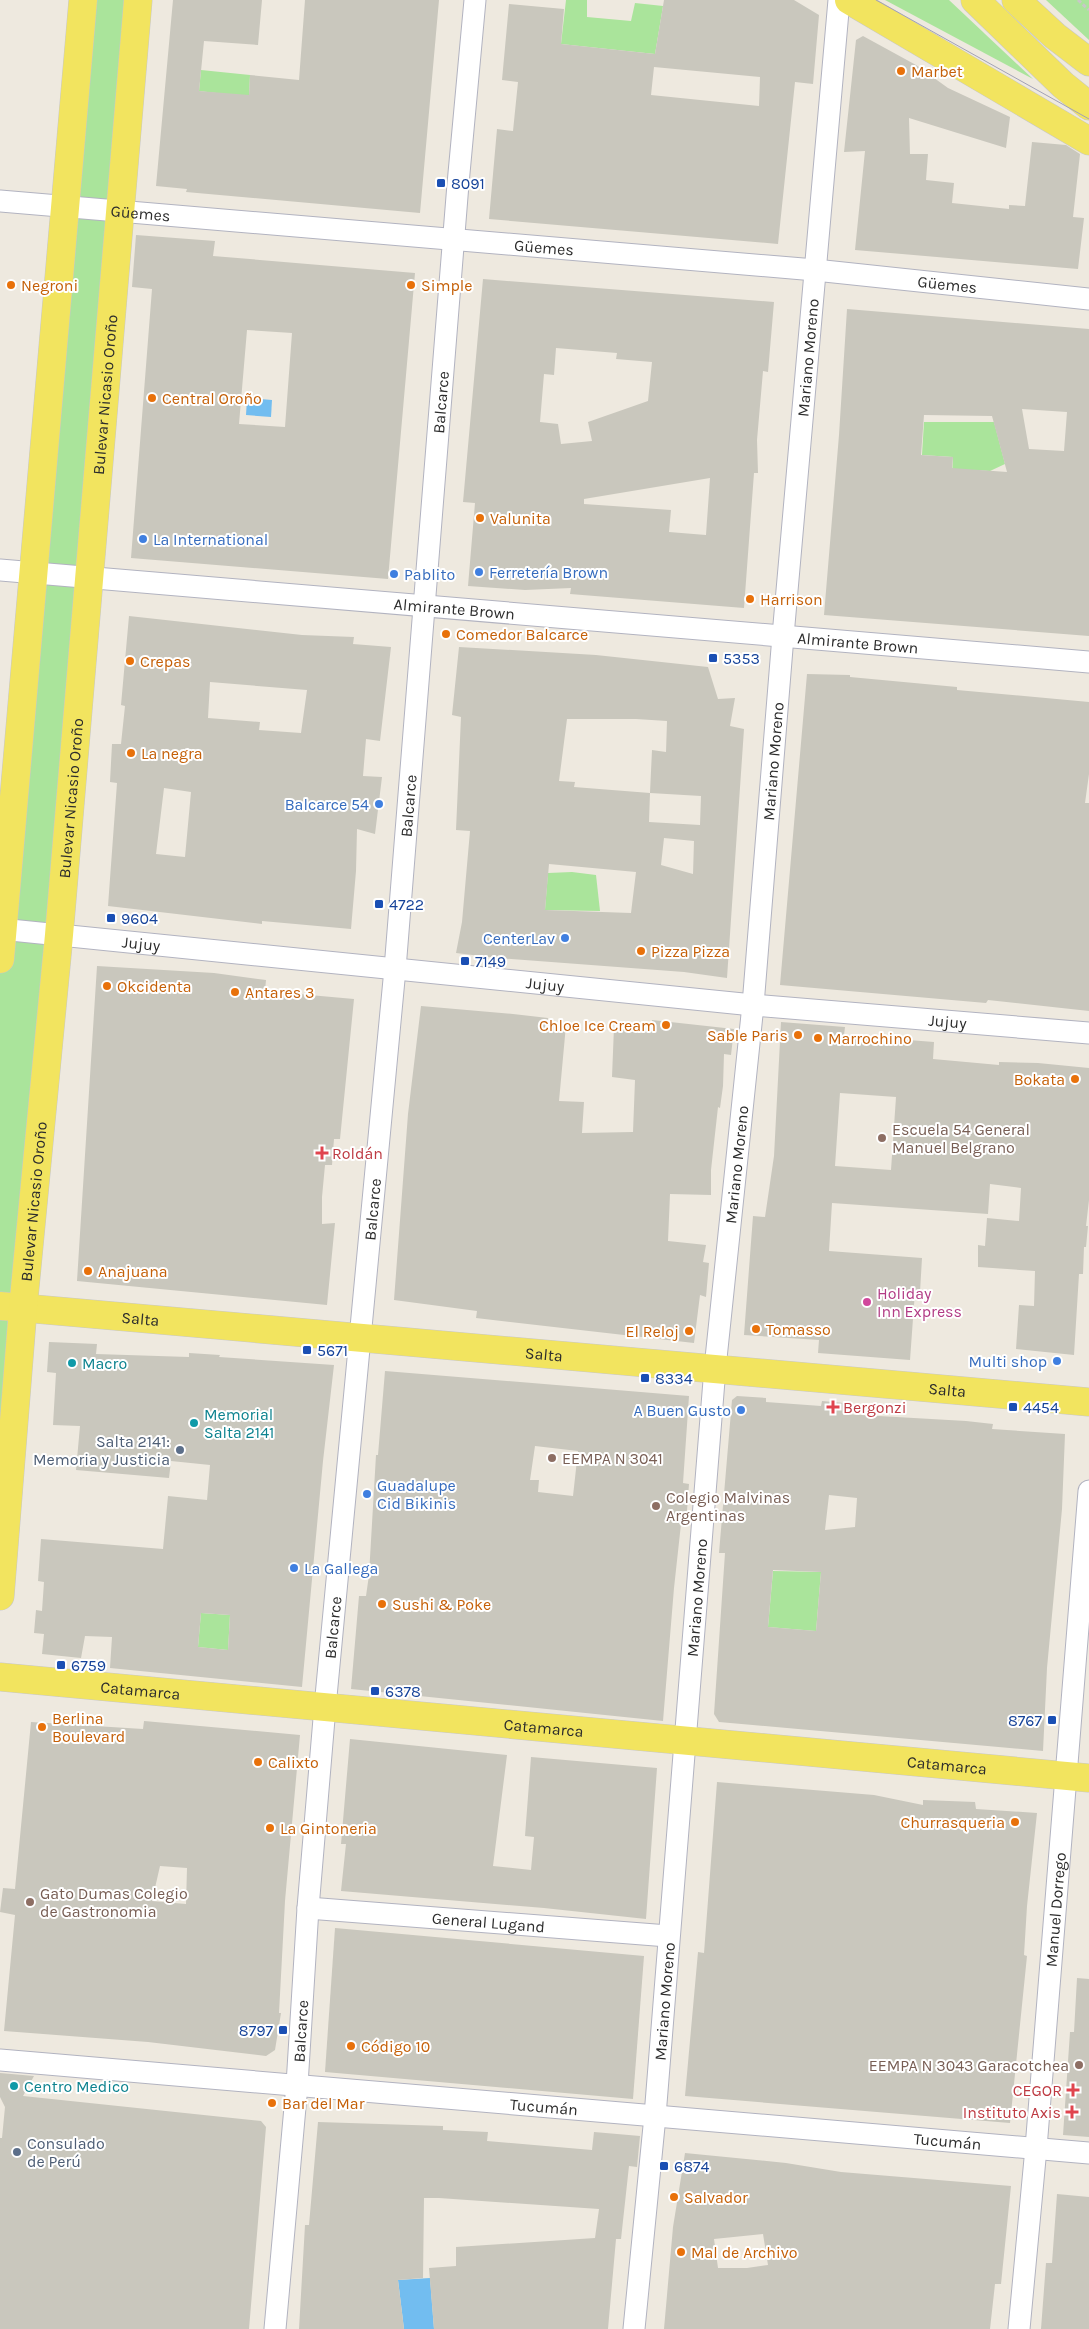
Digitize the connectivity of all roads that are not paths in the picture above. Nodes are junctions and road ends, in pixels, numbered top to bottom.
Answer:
1 (83, 0) edge
2 (138, 0) edge
3 (475, 0) edge
4 (839, 0) edge
5 (849, 0) edge
6 (975, 0) edge
7 (1016, 0) edge
8 (1089, 62) edge
9 (1089, 106) edge
10 (1089, 141) edge
11 (0, 201) edge
12 (65, 207) junction
13 (120, 212) junction
14 (454, 239) junction
15 (815, 270) junction
16 (1089, 299) edge
17 (0, 570) edge
18 (33, 573) junction
19 (89, 578) junction
20 (424, 606) junction
21 (783, 636) junction
22 (1089, 662) edge
23 (1, 929) edge
24 (58, 935) junction
25 (0, 959) edge
26 (395, 968) junction
27 (754, 1005) junction
28 (1089, 1033) edge
29 (11, 1307) edge
30 (360, 1337) junction
31 (715, 1368) junction
32 (1089, 1402) edge
33 (1089, 1490) edge
34 (0, 1596) edge
35 (0, 1677) edge
36 (325, 1707) junction
37 (685, 1740) junction
38 (1078, 1777) edge
39 (308, 1908) junction
40 (668, 1936) junction
41 (0, 2060) edge
42 (297, 2085) junction
43 (655, 2116) junction
44 (1036, 2148) junction
45 (1089, 2153) edge
46 (275, 2329) edge
47 (634, 2329) edge
48 (1019, 2329) edge

1 - 12 main road
2 - 13 main road, Bulevar Nicasio Oroño
3 - 14 street, Balcarce
4 - 15 street, Mariano Moreno
5 - 10 main road
6 - 9 main road
7 - 8 main road
11 - 12 street, Güemes
12 - 13 street, Güemes
12 - 18 main road
13 - 14 street, Güemes
13 - 19 main road, Bulevar Nicasio Oroño
14 - 15 street, Güemes
14 - 20 street, Balcarce
15 - 16 street, Güemes
15 - 21 street, Mariano Moreno
17 - 18 street, Almirante Brown
18 - 19 street, Almirante Brown
18 - 23 main road
19 - 20 street, Almirante Brown
19 - 24 main road, Bulevar Nicasio Oroño
20 - 21 street, Almirante Brown
20 - 26 street, Balcarce
21 - 22 street, Almirante Brown
21 - 27 street, Mariano Moreno
23 - 24 street, Jujuy
23 - 25 main road
24 - 26 street, Jujuy
24 - 29 main road, Bulevar Nicasio Oroño
26 - 27 street, Jujuy
26 - 30 street, Balcarce
27 - 28 street, Jujuy
27 - 31 street, Mariano Moreno
29 - 30 main road, Salta
29 - 34 main road, Bulevar Nicasio Oroño
30 - 31 main road, Salta
30 - 36 street, Balcarce
31 - 32 main road, Salta
31 - 37 street, Mariano Moreno
33 - 38 street, Manuel Dorrego
35 - 36 main road, Catamarca
36 - 37 main road, Catamarca
36 - 39 street, Balcarce
37 - 38 main road, Catamarca
37 - 40 street, Mariano Moreno
38 - 44 street, Manuel Dorrego
39 - 40 street, General Lugand
39 - 42 street, Balcarce
40 - 43 street, Mariano Moreno
41 - 42 street, Tucumán
42 - 43 street, Tucumán
42 - 46 street, Balcarce
43 - 44 street, Tucumán
43 - 47 street, Mariano Moreno
44 - 45 street, Tucumán
44 - 48 street, Manuel Dorrego

